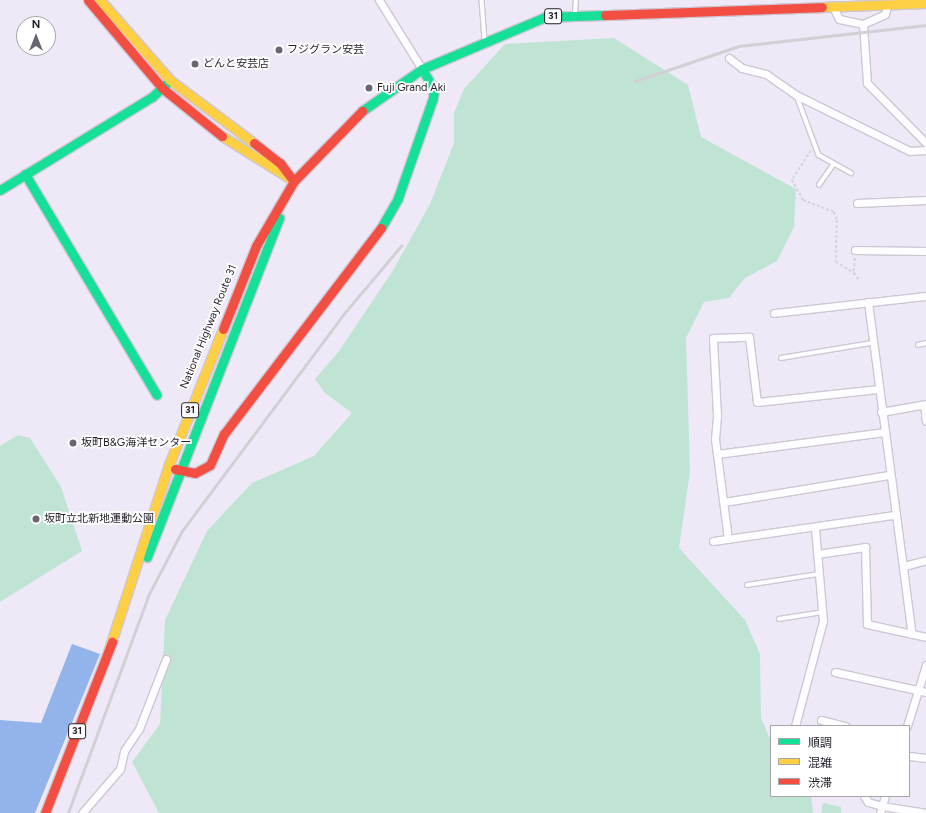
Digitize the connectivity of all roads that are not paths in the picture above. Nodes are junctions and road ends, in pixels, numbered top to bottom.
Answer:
1 (88, 0) edge
2 (100, 0) edge
3 (379, 0) edge
4 (482, 0) edge
5 (576, 0) edge
6 (926, 3) edge
7 (887, 6) junction
8 (833, 7) junction
9 (575, 13) junction
10 (863, 24) junction
11 (485, 41) junction
12 (729, 58) dead end
13 (422, 69) junction
14 (170, 80) junction
15 (162, 88) junction
16 (796, 95) junction
17 (926, 143) edge
18 (926, 150) edge
19 (833, 165) junction
20 (851, 173) dead end
21 (25, 174) junction
22 (294, 181) junction
23 (819, 185) dead end
24 (0, 190) edge
25 (926, 200) edge
26 (857, 203) dead end
27 (855, 250) road end
28 (926, 251) edge
29 (926, 296) edge
30 (868, 302) junction
31 (774, 313) dead end
32 (872, 343) junction
33 (926, 343) edge
34 (918, 345) dead end
35 (781, 358) dead end
36 (878, 389) junction
37 (156, 395) dead end
38 (925, 405) edge
39 (881, 412) junction
40 (926, 421) edge
41 (883, 432) junction
42 (717, 454) junction
43 (168, 467) junction
44 (181, 470) junction
45 (889, 475) junction
46 (724, 502) junction
47 (894, 515) junction
48 (815, 527) junction
49 (728, 539) junction
50 (713, 541) dead end
51 (817, 554) junction
52 (926, 560) edge
53 (904, 566) junction
54 (820, 574) junction
55 (747, 584) dead end
56 (822, 612) junction
57 (779, 619) dead end
58 (912, 634) junction
59 (926, 637) edge
60 (109, 649) junction
61 (166, 659) dead end
62 (926, 665) edge
63 (835, 672) dead end
64 (918, 690) junction
65 (926, 692) edge
66 (821, 720) dead end
67 (795, 725) edge
68 (841, 725) edge
69 (907, 725) edge
70 (910, 756) edge
71 (926, 758) edge
72 (865, 797) edge
73 (885, 797) edge
74 (881, 810) edge
75 (45, 813) edge
76 (82, 813) edge
77 (926, 813) edge

1 - 15 main road
2 - 14 main road
3 - 13 street
4 - 11 lane
5 - 9 lane
6 - 7 main road, National Highway Route 31 / 31
7 - 8 main road, National Highway Route 31 / 31
7 - 10 street
8 - 9 main road, National Highway Route 31 / 31
8 - 10 street
9 - 11 main road, National Highway Route 31 / 31
10 - 17 street
11 - 13 main road, National Highway Route 31 / 31
12 - 16 street
13 - 22 main road, National Highway Route 31 / 31
13 - 44 main road
14 - 15 main road
14 - 22 main road
15 - 21 main road
15 - 22 main road
16 - 18 street
16 - 19 lane
19 - 20 lane
19 - 23 lane
21 - 24 main road
21 - 37 main road
22 - 43 main road, National Highway Route 31 / 31
22 - 44 main road, National Highway Route 31 / 31
25 - 26 street
27 - 28 street
29 - 30 street
30 - 31 street
30 - 32 street
32 - 35 lane
32 - 36 street
33 - 34 lane
36 - 39 street
36 - 42 street
38 - 39 street
38 - 40 street
39 - 41 street
41 - 42 street
41 - 45 street
42 - 46 street
43 - 44 main road
43 - 60 main road, National Highway Route 31 / 31
44 - 60 main road, National Highway Route 31 / 31
45 - 46 street
45 - 47 street
46 - 49 street
47 - 48 street
47 - 53 street
48 - 49 street
48 - 51 street
49 - 50 street
51 - 54 street
51 - 58 street
52 - 53 street
53 - 58 street
54 - 55 lane
54 - 56 street
56 - 57 lane
56 - 67 street
58 - 59 street
60 - 75 main road, National Highway Route 31 / 31
61 - 76 street
62 - 64 street
63 - 64 street
64 - 65 street
64 - 69 street
66 - 68 street
70 - 71 street
72 - 74 street
73 - 74 street
74 - 77 street

